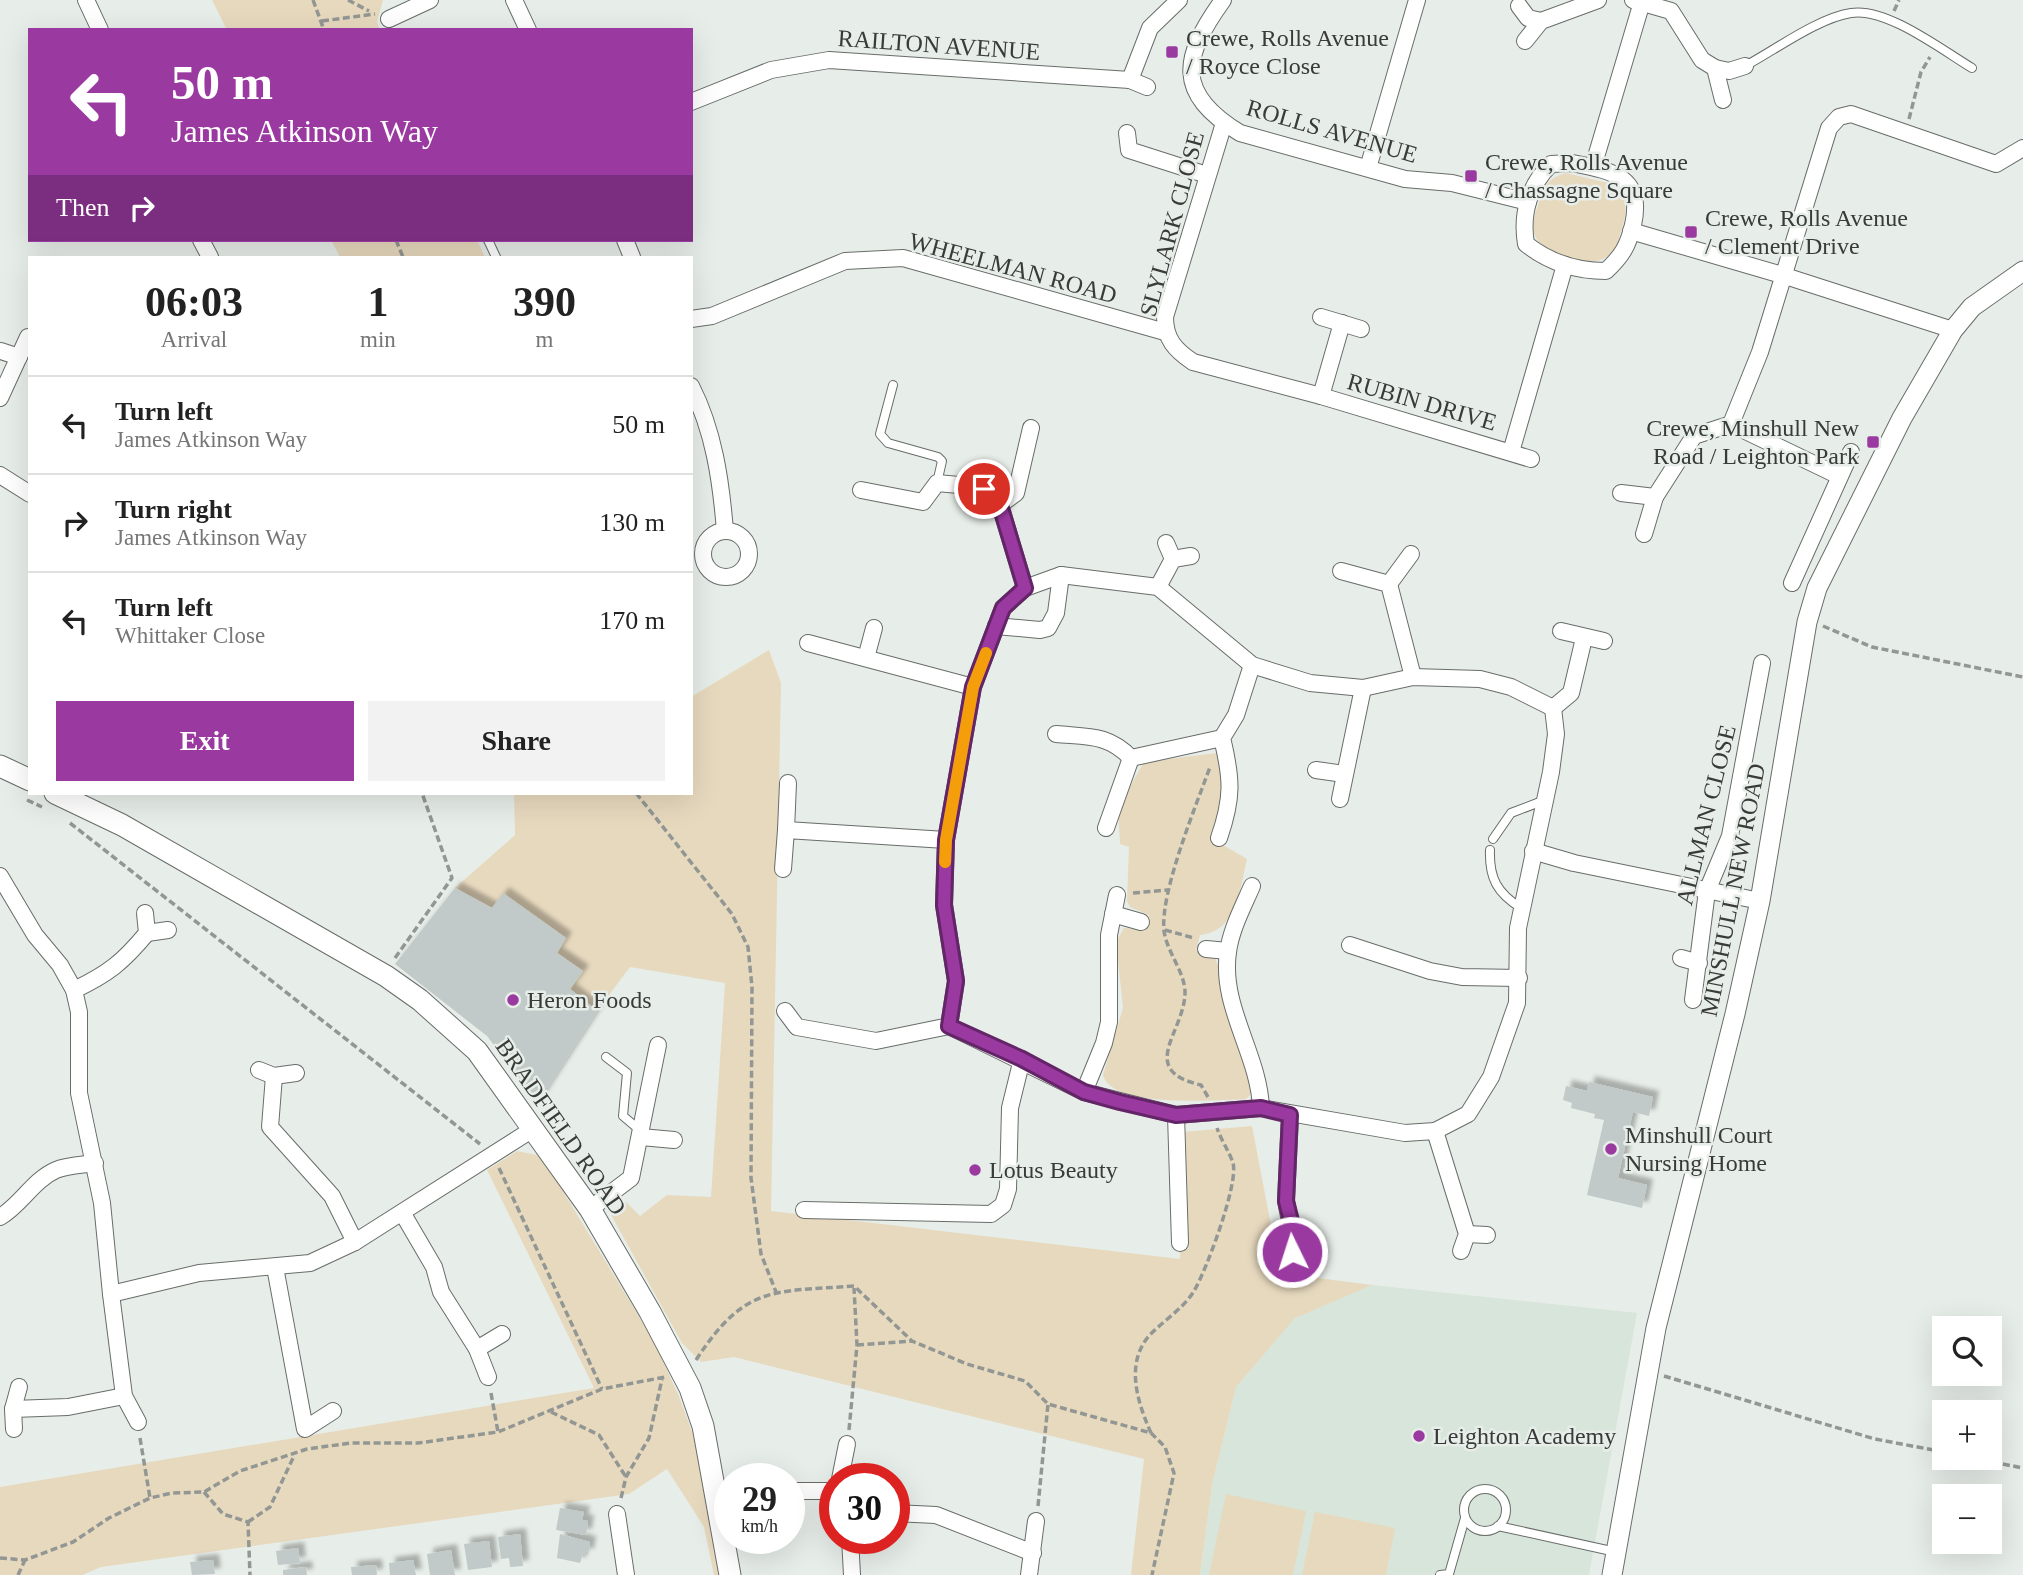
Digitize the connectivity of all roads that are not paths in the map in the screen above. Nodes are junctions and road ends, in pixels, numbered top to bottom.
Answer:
1 (86, 0) edge
2 (430, 0) edge
3 (514, 0) edge
4 (1179, 0) edge
5 (1223, 0) edge
6 (1417, 0) edge
7 (1598, 0) edge
8 (1637, 1) edge
9 (1517, 3) edge
10 (1541, 21) junction
11 (392, 24) edge
12 (99, 28) edge
13 (527, 28) edge
14 (1525, 41) dead end
15 (1745, 66) joint
16 (1715, 68) junction
17 (1972, 68) dead end
18 (1130, 80) junction
19 (1147, 87) dead end
20 (1723, 100) dead end
21 (693, 101) edge
22 (1224, 123) junction
23 (1127, 133) dead end
24 (2023, 148) edge
25 (1593, 167) junction
26 (1368, 168) junction
27 (1207, 174) junction
28 (1528, 202) junction
29 (1631, 231) junction
30 (1565, 265) junction
31 (2023, 271) edge
32 (1782, 275) junction
33 (1321, 317) dead end
34 (693, 319) edge
35 (1342, 323) junction
36 (1361, 329) dead end
37 (1953, 330) junction
38 (1165, 332) junction
39 (28, 337) dead end
40 (1, 351) edge
41 (19, 357) junction
42 (892, 385) dead end
43 (693, 390) edge
44 (1321, 396) junction
45 (0, 398) edge
46 (1731, 424) junction
47 (1031, 428) dead end
48 (1511, 452) junction
49 (1852, 452) dead end
50 (1531, 459) dead end
51 (0, 475) edge
52 (1839, 476) junction
53 (937, 483) junction
54 (861, 490) dead end
55 (28, 493) edge
56 (1621, 493) dead end
57 (1655, 498) junction
58 (1000, 505) junction
59 (724, 531) dead end
60 (1644, 534) dead end
61 (1166, 543) dead end
62 (1412, 554) dead end
63 (1191, 556) dead end
64 (1173, 559) junction
65 (1341, 571) dead end
66 (1061, 575) junction
67 (1792, 583) dead end
68 (1388, 584) junction
69 (1158, 587) junction
70 (1025, 588) junction
71 (996, 626) junction
72 (874, 628) dead end
73 (1561, 631) dead end
74 (1584, 638) junction
75 (1604, 641) dead end
76 (808, 643) dead end
77 (866, 659) junction
78 (1252, 665) junction
79 (1755, 673) dead end
80 (1413, 677) junction
81 (973, 687) junction
82 (1363, 688) junction
83 (1553, 708) junction
84 (1056, 734) dead end
85 (1222, 738) junction
86 (1130, 758) junction
87 (0, 766) edge
88 (1316, 770) dead end
89 (1344, 774) junction
90 (788, 783) dead end
91 (26, 790) edge
92 (1340, 799) dead end
93 (1545, 800) junction
94 (51, 801) edge
95 (1106, 828) dead end
96 (786, 830) junction
97 (1219, 838) dead end
98 (1493, 839) dead end
99 (946, 840) junction
100 (1490, 850) dead end
101 (1533, 851) junction
102 (783, 869) dead end
103 (0, 876) edge
104 (1252, 886) dead end
105 (1706, 891) junction
106 (1117, 895) road end
107 (1760, 901) junction
108 (1521, 908) junction
109 (145, 913) dead end
110 (1113, 914) junction
111 (1140, 922) dead end
112 (168, 930) dead end
113 (147, 933) junction
114 (1350, 945) dead end
115 (1206, 949) road end
116 (1228, 951) junction
117 (1681, 958) dead end
118 (1699, 963) junction
119 (1519, 978) junction
120 (74, 990) junction
121 (1693, 1000) dead end
122 (785, 1011) dead end
123 (949, 1026) junction
124 (658, 1045) dead end
125 (606, 1056) dead end
126 (1022, 1059) junction
127 (296, 1073) dead end
128 (1084, 1092) junction
129 (1261, 1108) junction
130 (1176, 1115) junction
131 (1290, 1115) junction
132 (533, 1129) junction
133 (1435, 1131) junction
134 (641, 1134) junction
135 (674, 1140) dead end
136 (95, 1163) junction
137 (590, 1209) junction
138 (804, 1210) dead end
139 (402, 1214) junction
140 (0, 1217) edge
141 (1467, 1234) junction
142 (1487, 1235) dead end
143 (355, 1242) junction
144 (1180, 1243) dead end
145 (1461, 1251) dead end
146 (1292, 1252) dead end
147 (275, 1267) junction
148 (111, 1294) junction
149 (502, 1335) dead end
150 (477, 1349) junction
151 (488, 1377) road end
152 (19, 1387) dead end
153 (124, 1396) junction
154 (13, 1409) junction
155 (333, 1411) dead end
156 (138, 1422) road end
157 (14, 1429) dead end
158 (847, 1444) road end
159 (843, 1463) edge
160 (617, 1514) road end
161 (910, 1514) edge
162 (1465, 1518) junction
163 (1036, 1521) road end
164 (1498, 1527) junction
165 (1616, 1552) junction
166 (1033, 1553) junction
167 (851, 1554) edge
168 (626, 1575) edge
169 (730, 1575) edge
170 (852, 1575) edge
171 (1029, 1575) edge
172 (1440, 1575) edge
173 (1612, 1575) edge

1 - 12 street
2 - 11 street
3 - 13 street
4 - 18 street
5 - 22 street, ROLLS AVENUE
6 - 26 street
7 - 10 street
8 - 16 street
8 - 25 street
9 - 10 street
10 - 14 street
15 - 16 street
15 - 17 lane
16 - 20 street
18 - 19 street, RAILTON AVENUE
18 - 21 street, RAILTON AVENUE
22 - 26 street, ROLLS AVENUE
22 - 27 street, SLYLARK CLOSE
23 - 27 street
24 - 32 street
25 - 28 street
25 - 29 street
26 - 28 street, ROLLS AVENUE
27 - 38 street, SLYLARK CLOSE
28 - 30 street
29 - 30 street
29 - 32 street
30 - 48 street, RUBIN DRIVE
31 - 37 street, MINSHULL NEW ROAD
32 - 37 street
32 - 46 street
33 - 35 street
34 - 38 street, WHEELMAN ROAD
35 - 36 street
35 - 44 street
37 - 107 street, MINSHULL NEW ROAD
38 - 44 street, SLYLARK CLOSE
39 - 41 street
40 - 41 street
41 - 45 street
42 - 53 lane
43 - 59 street
44 - 48 street, RUBIN DRIVE
46 - 52 street
46 - 57 street
47 - 58 street
48 - 50 street, RUBIN DRIVE
49 - 52 street
51 - 55 street
52 - 67 street
53 - 54 street
53 - 58 street
56 - 57 street
57 - 60 street
58 - 70 street
61 - 64 street
62 - 68 street
63 - 64 street
64 - 69 street
65 - 68 street
66 - 69 street
66 - 70 street
66 - 71 street
68 - 80 street
69 - 78 street
70 - 71 street
71 - 81 street
72 - 77 street
73 - 74 street
74 - 75 street
74 - 83 street
76 - 77 street
77 - 81 street
78 - 82 street
78 - 85 street
79 - 105 street, ALLMAN CLOSE
80 - 82 street
80 - 83 street
81 - 99 street
82 - 89 street
83 - 93 street
84 - 86 street
85 - 86 street
85 - 97 street
86 - 95 street
87 - 91 main road
88 - 89 street
89 - 92 street
90 - 96 street
93 - 98 lane
93 - 101 street
94 - 132 main road, BRADFIELD ROAD
96 - 99 street
96 - 102 street
99 - 123 street
100 - 108 lane
101 - 105 street
101 - 108 street
103 - 120 street
104 - 116 street
105 - 107 street
105 - 118 street, ALLMAN CLOSE
106 - 110 street
107 - 165 street, MINSHULL NEW ROAD
108 - 119 street
109 - 113 street
110 - 111 street
110 - 128 street
112 - 113 street
113 - 120 street
114 - 119 street
115 - 116 street
116 - 129 street
117 - 118 street
118 - 121 street, ALLMAN CLOSE
119 - 133 street
120 - 136 street
122 - 123 street
123 - 126 street
124 - 134 street
125 - 134 lane
126 - 128 street
126 - 138 street
127 - 143 street
128 - 130 street
129 - 130 street
129 - 131 street
130 - 144 street
131 - 133 street
131 - 146 street
132 - 137 main road, BRADFIELD ROAD
132 - 139 street
133 - 141 street
134 - 135 street
134 - 137 street
136 - 140 street
136 - 148 street
137 - 169 main road, BRADFIELD ROAD
139 - 143 street
139 - 150 street
141 - 142 street
141 - 145 street
143 - 147 street
147 - 148 street
147 - 155 street
148 - 153 street
149 - 150 street
150 - 151 street
152 - 154 street
153 - 154 street
153 - 156 street
154 - 157 street
158 - 159 street
160 - 168 street
161 - 166 street
162 - 164 lane
162 - 164 lane
162 - 172 lane
163 - 166 street
164 - 165 lane
165 - 173 street, MINSHULL NEW ROAD
166 - 171 street
167 - 170 street

